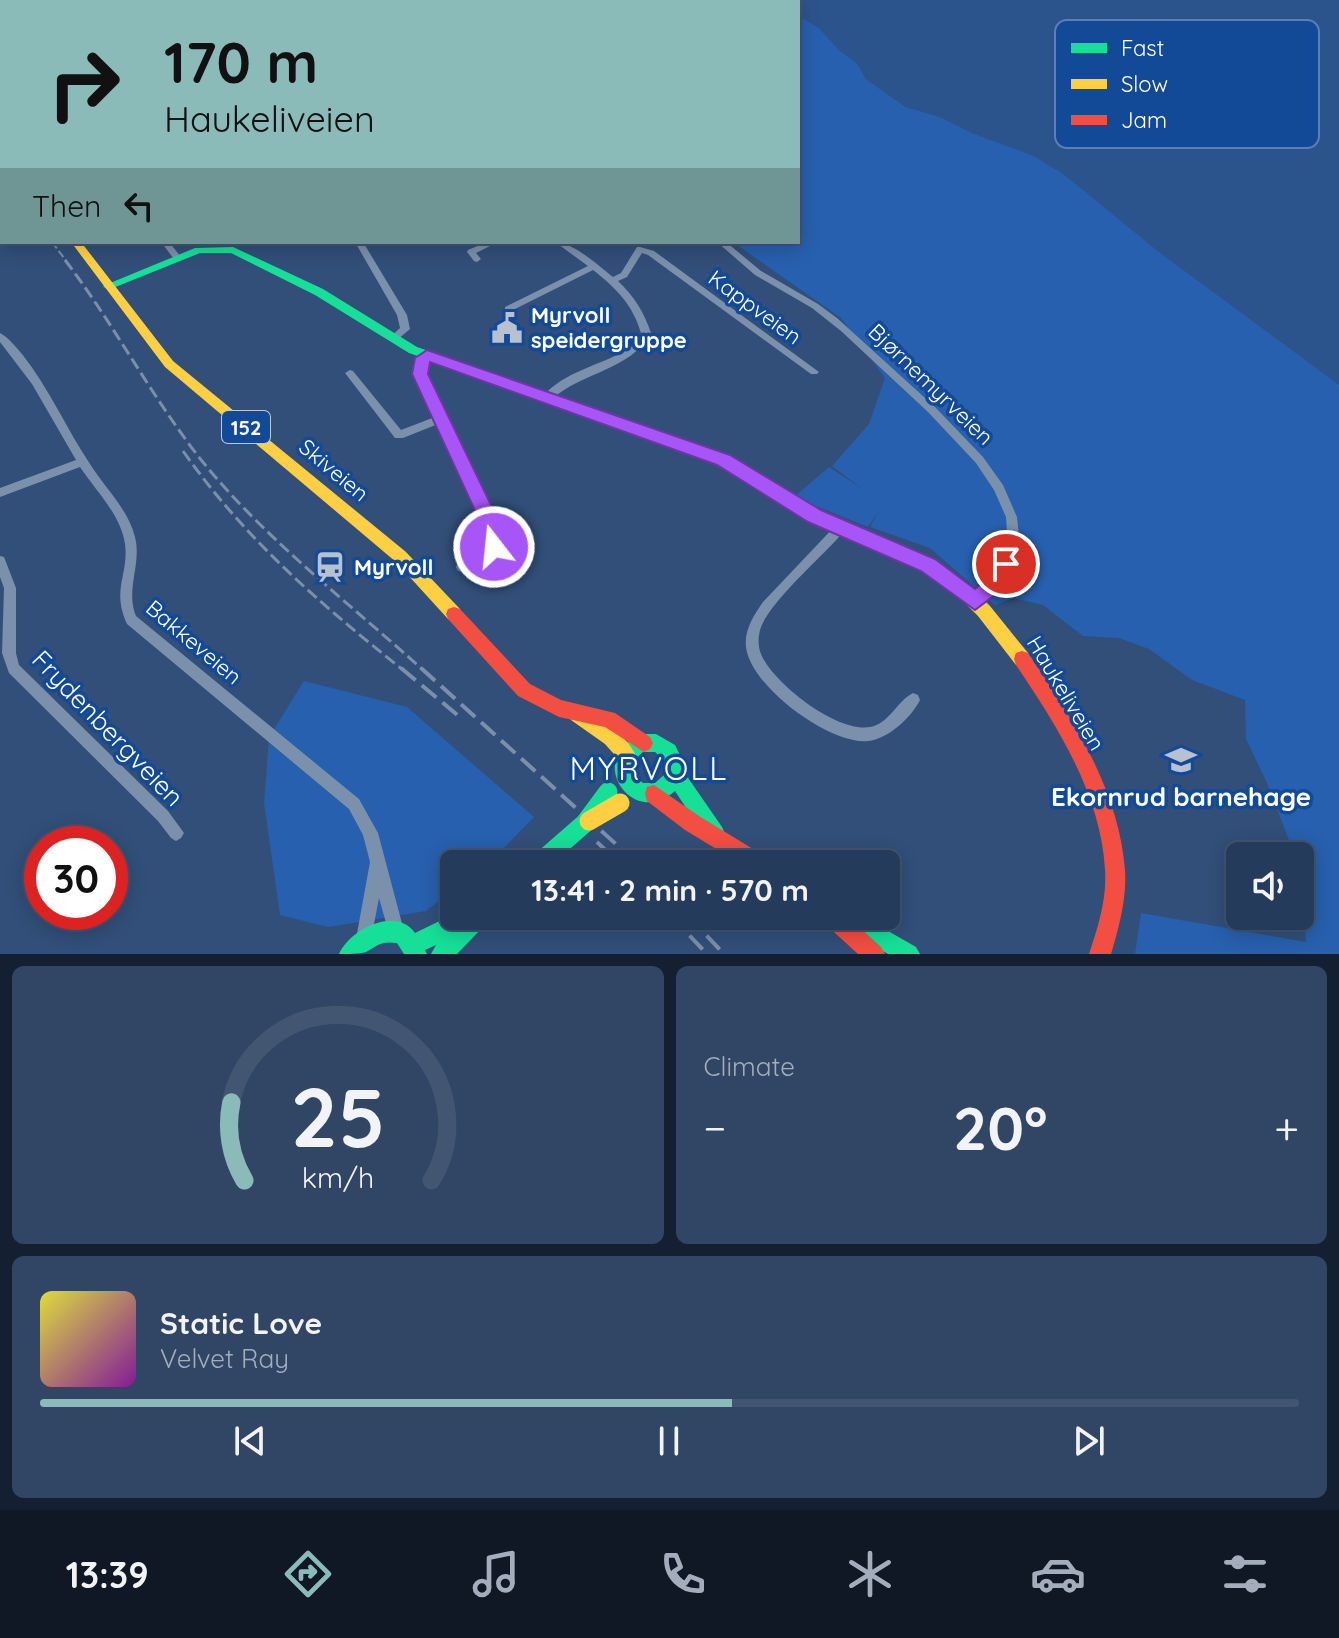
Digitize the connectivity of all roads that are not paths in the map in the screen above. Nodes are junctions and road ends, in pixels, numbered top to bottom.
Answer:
1 (78, 244) edge
2 (167, 244) edge
3 (360, 244) edge
4 (466, 244) edge
5 (491, 244) edge
6 (562, 244) edge
7 (723, 244) edge
8 (640, 245) edge
9 (177, 257) junction
10 (595, 266) junction
11 (614, 280) junction
12 (109, 286) junction
13 (508, 309) dead end
14 (0, 336) edge
15 (394, 338) junction
16 (427, 355) junction
17 (814, 372) dead end
18 (350, 373) dead end
19 (548, 396) junction
20 (440, 419) junction
21 (83, 462) junction
22 (0, 493) edge
23 (840, 528) junction
24 (0, 561) edge
25 (462, 567) dead end
26 (975, 601) junction
27 (913, 700) dead end
28 (577, 714) junction
29 (644, 743) junction
30 (626, 764) junction
31 (674, 774) junction
32 (647, 794) junction
33 (585, 823) junction
34 (176, 833) dead end
35 (716, 836) junction
36 (554, 850) edge
37 (738, 850) edge
38 (377, 863) junction
39 (449, 930) edge
40 (466, 930) edge
41 (847, 930) edge
42 (867, 930) edge
43 (396, 931) junction
44 (364, 939) junction
45 (415, 950) edge
46 (350, 954) edge
47 (442, 954) edge
48 (874, 954) edge
49 (909, 954) edge
50 (1100, 954) edge

1 - 12 main road, Skiveien / 152
2 - 9 street
3 - 15 street
4 - 5 street
6 - 10 street
7 - 26 street, Bjørnemyrveien
8 - 11 street
8 - 17 street, Kappveien
9 - 12 main road, Haukeliveien
9 - 15 main road, Haukeliveien
10 - 11 street
10 - 13 street
11 - 19 street
12 - 28 main road, Skiveien / 152
14 - 21 street, Bakkeveien
15 - 16 main road, Haukeliveien
16 - 19 main road, Haukeliveien
16 - 20 street
18 - 20 street
19 - 23 main road, Haukeliveien
20 - 25 street
21 - 22 street
21 - 38 street, Bakkeveien
23 - 26 main road, Haukeliveien
23 - 27 street
24 - 34 street, Frydenbergveien
26 - 50 main road, Haukeliveien
28 - 29 main road, Skiveien / 152
28 - 30 main road, Skiveien / 152
29 - 30 main road
29 - 31 main road, 152
30 - 32 main road, 152
30 - 33 main road, bridge
31 - 32 main road
31 - 35 main road, 152
32 - 33 main road, bridge
32 - 35 main road, 152
33 - 36 main road, bridge
35 - 37 main road, 152
38 - 43 street, Bakkeveien
38 - 44 street, Bakkeveien
39 - 45 main road
40 - 47 main road
41 - 48 main road
42 - 49 main road
43 - 44 main road
43 - 45 main road
44 - 46 main road

